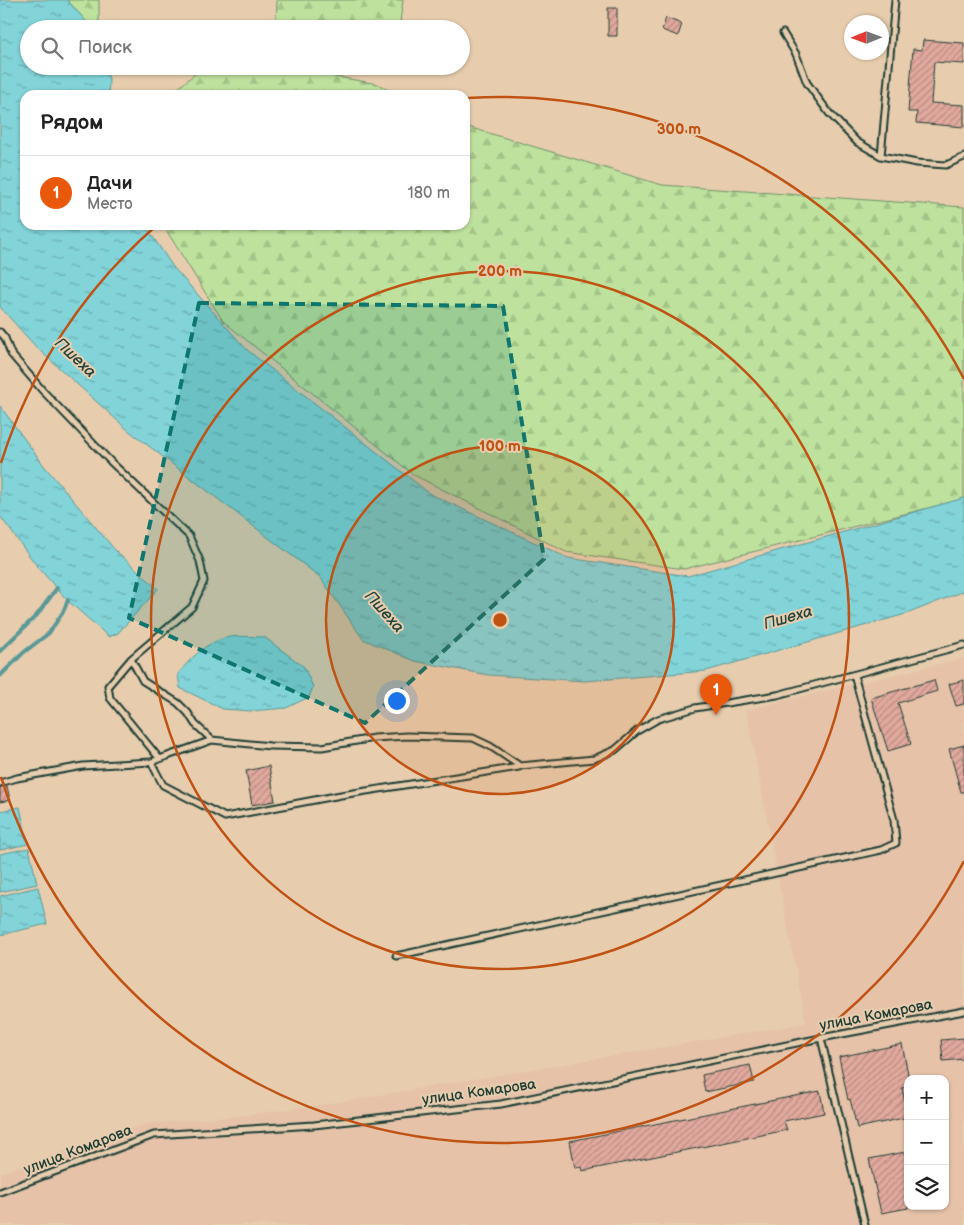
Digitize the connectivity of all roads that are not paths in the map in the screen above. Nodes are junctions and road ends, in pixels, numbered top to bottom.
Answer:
1 (895, 0) edge
2 (783, 33) dead end
3 (881, 156) junction
4 (964, 157) edge
5 (0, 332) edge
6 (964, 645) edge
7 (132, 659) junction
8 (854, 676) junction
9 (212, 740) junction
10 (159, 758) junction
11 (151, 762) junction
12 (520, 766) junction
13 (0, 782) edge
14 (396, 956) dead end
15 (964, 1011) edge
16 (821, 1038) junction
17 (0, 1192) edge
18 (865, 1225) edge

1 - 3 lane
2 - 3 lane
3 - 4 lane
5 - 7 lane
6 - 8 lane
7 - 9 lane
7 - 10 lane
8 - 12 lane
8 - 14 lane
9 - 10 lane
9 - 12 lane
10 - 11 lane
11 - 12 lane
11 - 13 lane
15 - 16 lane, улица Комарова
16 - 17 lane, улица Комарова
16 - 18 lane

